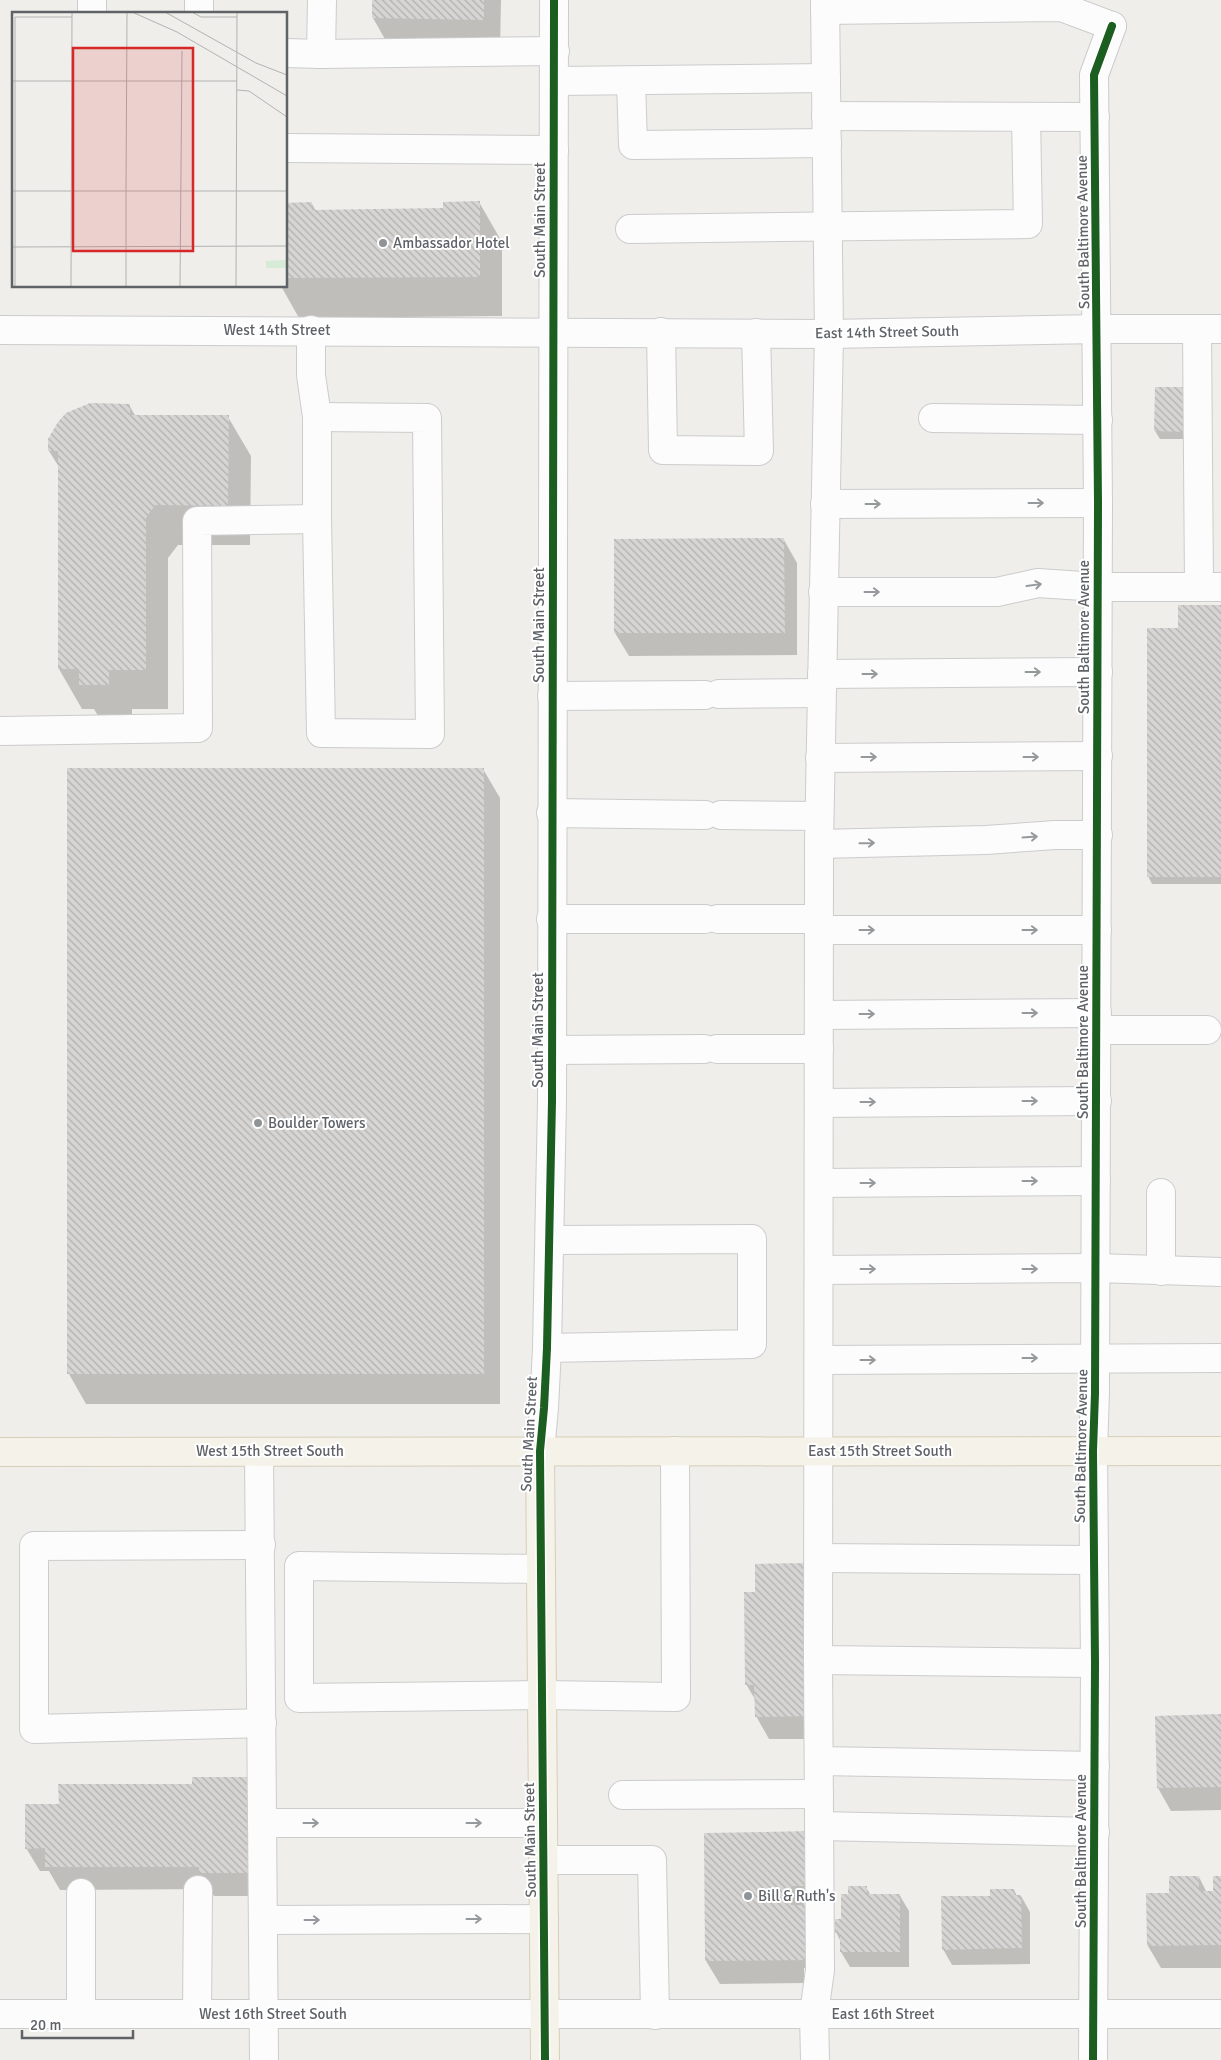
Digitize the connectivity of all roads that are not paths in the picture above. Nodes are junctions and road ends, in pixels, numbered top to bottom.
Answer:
1 (322, 0) edge
2 (554, 0) edge
3 (1095, 0) edge
4 (825, 5) edge
5 (1112, 26) junction
6 (555, 51) junction
7 (288, 53) edge
8 (321, 54) junction
9 (826, 78) junction
10 (555, 81) junction
11 (631, 81) junction
12 (826, 116) junction
13 (1026, 117) junction
14 (1095, 117) junction
15 (827, 144) junction
16 (288, 148) edge
17 (554, 150) junction
18 (827, 226) junction
19 (630, 229) dead end
20 (1098, 329) junction
21 (1209, 329) edge
22 (0, 330) edge
23 (311, 330) junction
24 (554, 332) junction
25 (661, 332) junction
26 (756, 333) junction
27 (829, 334) junction
28 (317, 417) junction
29 (933, 418) dead end
30 (1098, 420) junction
31 (1098, 503) junction
32 (825, 504) junction
33 (317, 519) junction
34 (1098, 587) junction
35 (1210, 587) edge
36 (823, 592) junction
37 (1098, 672) junction
38 (821, 683) junction
39 (552, 696) junction
40 (0, 731) edge
41 (1098, 756) junction
42 (820, 758) junction
43 (551, 813) junction
44 (819, 816) junction
45 (1098, 835) junction
46 (819, 844) junction
47 (551, 919) junction
48 (819, 924) junction
49 (1097, 930) junction
50 (819, 1015) junction
51 (1097, 1021) junction
52 (1207, 1030) dead end
53 (819, 1049) junction
54 (552, 1050) junction
55 (1097, 1101) junction
56 (819, 1102) junction
57 (1096, 1181) junction
58 (819, 1183) junction
59 (1161, 1193) dead end
60 (550, 1240) junction
61 (1096, 1268) junction
62 (819, 1270) junction
63 (1161, 1271) junction
64 (1221, 1272) edge
65 (547, 1348) junction
66 (1095, 1358) junction
67 (1221, 1358) edge
68 (819, 1360) junction
69 (540, 1450) junction
70 (675, 1450) junction
71 (819, 1450) junction
72 (1093, 1450) junction
73 (1221, 1451) edge
74 (0, 1452) edge
75 (259, 1452) junction
76 (261, 1545) junction
77 (819, 1558) junction
78 (1094, 1560) junction
79 (540, 1569) junction
80 (818, 1660) junction
81 (1095, 1663) junction
82 (542, 1695) junction
83 (262, 1723) junction
84 (819, 1761) junction
85 (1095, 1766) junction
86 (819, 1794) junction
87 (623, 1795) dead end
88 (263, 1823) junction
89 (543, 1823) junction
90 (819, 1826) junction
91 (1095, 1832) junction
92 (544, 1860) junction
93 (198, 1890) dead end
94 (81, 1893) dead end
95 (544, 1919) junction
96 (263, 1920) junction
97 (814, 2013) junction
98 (0, 2014) edge
99 (81, 2014) junction
100 (197, 2014) junction
101 (264, 2014) junction
102 (1093, 2014) junction
103 (1221, 2014) edge
104 (545, 2015) junction
105 (655, 2015) junction
106 (264, 2060) edge
107 (545, 2060) edge
108 (815, 2060) edge
109 (1093, 2060) edge

1 - 8 street
2 - 6 street, South Main Street
3 - 5 street
4 - 5 street
4 - 9 street
5 - 14 street, South Baltimore Avenue
6 - 8 street
6 - 10 street, South Main Street
7 - 8 street
9 - 11 street
9 - 12 street
10 - 11 street
10 - 17 street, South Main Street
11 - 15 street
12 - 13 street
12 - 15 street
13 - 14 street
13 - 18 street
14 - 20 street, South Baltimore Avenue
15 - 18 street
16 - 17 street
17 - 24 street, South Main Street
18 - 19 street
18 - 27 street
20 - 21 street, East 14th Street South
20 - 27 street, East 14th Street South
20 - 30 street, South Baltimore Avenue
21 - 35 street
22 - 23 street, West 14th Street
23 - 24 street, West 14th Street
23 - 28 street
24 - 25 street, East 14th Street South
24 - 39 street, South Main Street
25 - 26 street, East 14th Street South
25 - 26 street
26 - 27 street, East 14th Street South
27 - 32 street
28 - 33 street
28 - 33 street
29 - 30 street
30 - 31 street, South Baltimore Avenue
32 -> 31 street
31 - 34 street, South Baltimore Avenue
32 - 36 street
33 - 40 street
34 - 35 street
36 -> 34 street
34 - 37 street, South Baltimore Avenue
36 - 38 street
38 -> 37 street
37 - 41 street, South Baltimore Avenue
38 - 39 street
38 - 42 street
39 - 43 street, South Main Street
42 -> 41 street
41 - 45 street, South Baltimore Avenue
42 - 44 street
43 - 44 street
43 - 47 street, South Main Street
44 - 46 street
46 -> 45 street
45 - 49 street, South Baltimore Avenue
46 - 48 street
47 - 48 street
47 - 54 street, South Main Street
48 -> 49 street
48 - 50 street
49 - 51 street, South Baltimore Avenue
50 -> 51 street
50 - 53 street
51 - 52 street
51 - 55 street, South Baltimore Avenue
53 - 54 street
53 - 56 street
54 - 60 street, South Main Street
56 -> 55 street
55 - 57 street, South Baltimore Avenue
56 - 58 street
58 -> 57 street
57 - 61 street, South Baltimore Avenue
58 - 62 street
59 - 63 street
60 - 65 street, South Main Street
60 - 65 street
62 -> 61 street
61 - 63 street
61 - 66 street, South Baltimore Avenue
62 - 68 street
63 - 64 street
65 - 69 street, South Main Street
66 - 67 street
68 -> 66 street
66 - 72 street, South Baltimore Avenue
68 - 71 street
69 - 70 main road, East 15th Street South
69 - 75 main road, West 15th Street South
69 - 79 main road, South Main Street
70 - 71 main road, East 15th Street South
70 - 82 street
71 - 72 main road, East 15th Street South
71 - 77 street
72 - 73 main road, East 15th Street South
72 - 78 street, South Baltimore Avenue
74 - 75 main road, West 15th Street South
75 - 76 street
76 - 83 street
76 - 83 street
77 - 78 street
77 - 80 street
78 - 81 street, South Baltimore Avenue
79 - 82 main road, South Main Street
79 - 82 street
80 - 81 street
80 - 84 street
81 - 85 street, South Baltimore Avenue
82 - 89 main road, South Main Street
83 - 88 street
84 - 85 street
84 - 86 street
85 - 91 street, South Baltimore Avenue
86 - 87 street
86 - 90 street
88 -> 89 street
88 - 96 street
89 - 92 main road, South Main Street
90 - 91 street
90 - 97 street
91 - 102 street, South Baltimore Avenue
92 - 95 main road, South Main Street
92 - 105 street
93 - 100 street
94 - 99 street
96 -> 95 street
95 - 104 main road, South Main Street
96 - 101 street
97 - 102 street, East 16th Street
97 - 105 street, East 16th Street
97 - 108 street
98 - 99 street, West 16th Street South
99 - 100 street, West 16th Street South
100 - 101 street, West 16th Street South
101 - 104 street, West 16th Street South
101 - 106 street
102 - 103 street, East 16th Street
102 - 109 street, South Baltimore Avenue
104 - 105 street, East 16th Street
104 - 107 main road, South Main Street

